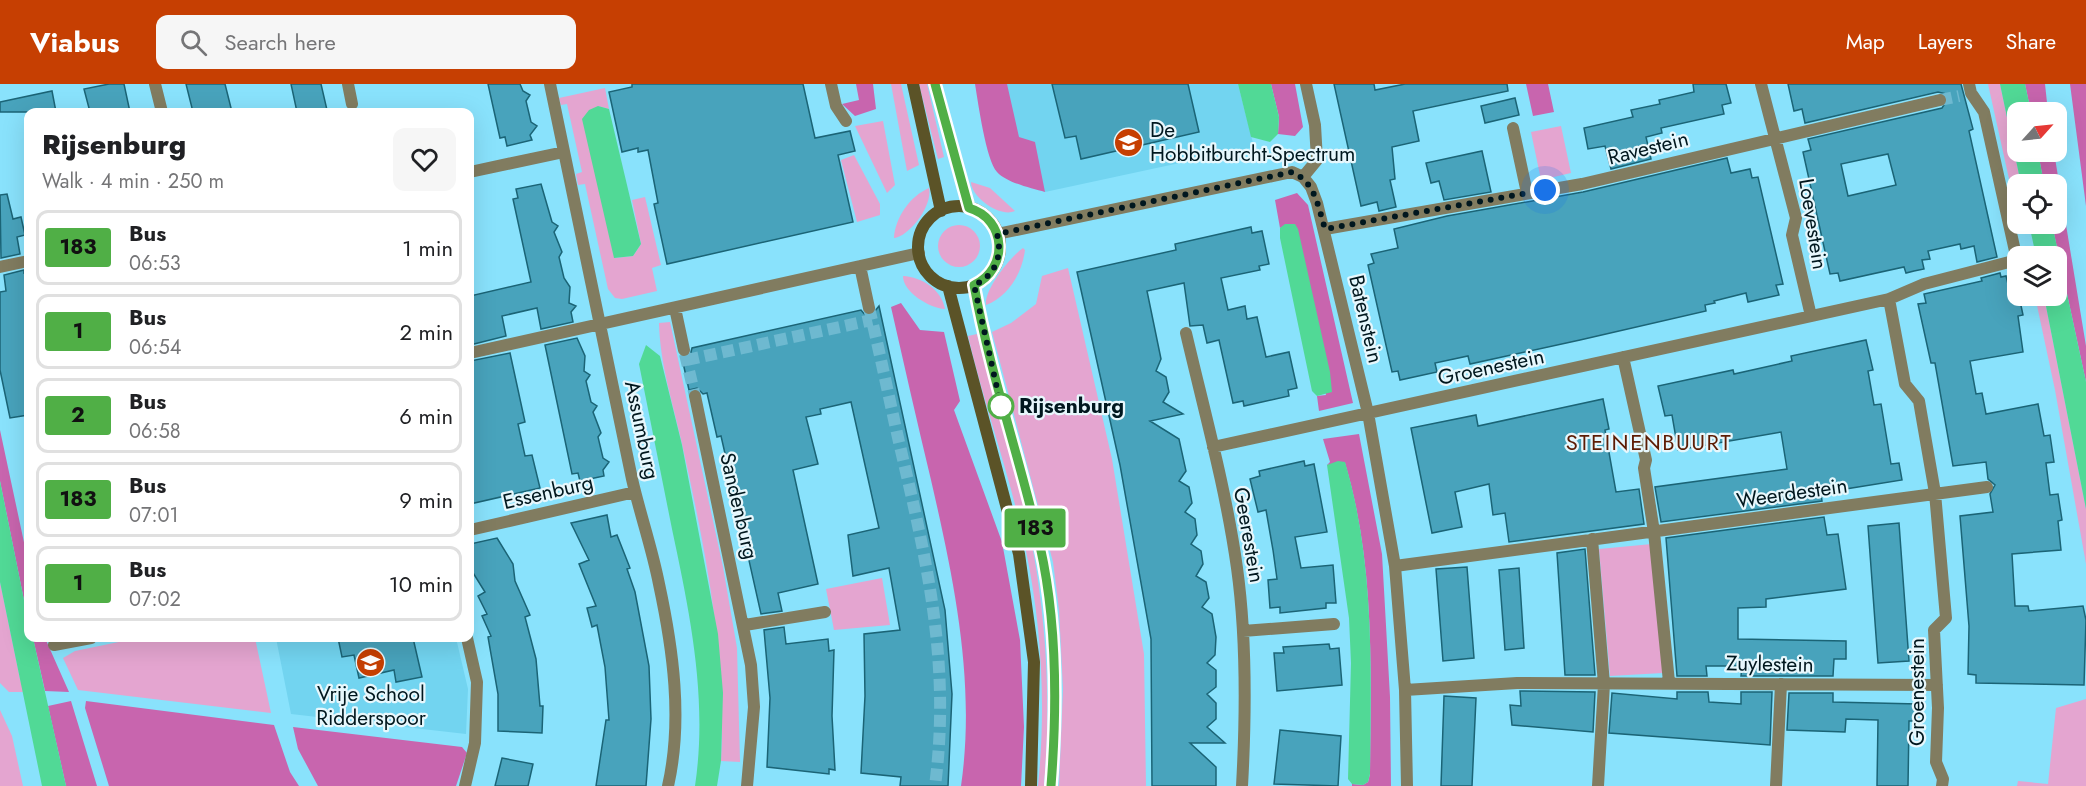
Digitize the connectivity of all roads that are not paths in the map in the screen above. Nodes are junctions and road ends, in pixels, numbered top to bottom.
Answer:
1 (155, 84) edge
2 (348, 84) edge
3 (550, 84) edge
4 (831, 84) edge
5 (912, 84) edge
6 (935, 84) edge
7 (1306, 84) edge
8 (1761, 84) edge
9 (1970, 88) edge
10 (1959, 96) tunnel mouth
11 (1940, 100) tunnel mouth
12 (352, 104) dead end
13 (161, 108) edge
14 (846, 121) dead end
15 (1513, 128) dead end
16 (1777, 138) junction
17 (564, 152) junction
18 (474, 171) edge
19 (1303, 177) junction
20 (1527, 194) junction
21 (969, 208) junction
22 (941, 211) junction
23 (1325, 229) junction
24 (997, 234) junction
25 (919, 253) junction
26 (24, 262) edge
27 (860, 266) junction
28 (0, 267) edge
29 (974, 285) junction
30 (948, 286) junction
31 (1888, 299) junction
32 (675, 308) junction
33 (869, 308) tunnel mouth
34 (1811, 316) junction
35 (600, 326) junction
36 (1186, 333) dead end
37 (684, 350) tunnel mouth
38 (474, 353) edge
39 (1623, 357) junction
40 (695, 396) tunnel mouth
41 (1368, 413) junction
42 (1213, 447) junction
43 (1987, 487) dead end
44 (635, 492) junction
45 (1935, 493) junction
46 (474, 529) edge
47 (1654, 532) junction
48 (1592, 539) junction
49 (1395, 566) junction
50 (825, 612) dead end
51 (1334, 624) dead end
52 (745, 625) junction
53 (1243, 631) junction
54 (70, 642) edge
55 (468, 642) edge
56 (54, 645) dead end
57 (1669, 682) junction
58 (1604, 684) junction
59 (1781, 684) junction
60 (1936, 685) junction
61 (1405, 690) junction
62 (465, 786) edge
63 (668, 786) edge
64 (747, 786) edge
65 (1031, 786) edge
66 (1051, 786) edge
67 (1242, 786) edge
68 (1407, 786) edge
69 (1598, 786) edge
70 (1776, 786) edge
71 (1942, 786) edge

1 - 13 street
2 - 12 street
3 - 17 street, Assumburg
4 - 14 street
5 - 22 street
6 - 21 street
7 - 19 street
8 - 16 street, Loevestein
9 - 10 street
9 - 31 street, Groenestein
11 - 16 street
15 - 20 street
16 - 20 street, Ravestein
16 - 34 street, Loevestein
17 - 18 street
17 - 35 street, Assumburg
19 - 23 street, Batenstein
19 - 24 street
20 - 23 street, Ravestein
21 - 22 street
21 - 24 street
22 - 25 street
23 - 41 street, Batenstein
24 - 29 street
25 - 27 street
25 - 30 street
26 - 28 street
27 - 32 street
27 - 33 street
29 - 30 street
29 - 66 street
30 - 65 street
31 - 34 street, Groenestein
31 - 45 street, Groenestein
32 - 35 street
32 - 37 street
34 - 39 street, Groenestein
35 - 38 street
35 - 44 street, Assumburg
36 - 42 street, Geerestein
39 - 41 street, Groenestein
39 - 47 street
40 - 52 street, Sandenburg
41 - 42 street
41 - 49 street, Batenstein
42 - 53 street, Geerestein
43 - 45 street
44 - 46 street, Essenburg
44 - 63 street, Assumburg
45 - 47 street, Weerdestein
45 - 60 street, Groenestein
47 - 48 street, Weerdestein
47 - 57 street
48 - 49 street, Weerdestein
48 - 58 street
49 - 61 street, Batenstein
50 - 52 street
51 - 53 street
52 - 64 street, Sandenburg
53 - 67 street, Geerestein
54 - 56 street
55 - 62 street
57 - 58 street, Zuylestein
57 - 59 street, Zuylestein
58 - 61 street, Zuylestein
58 - 69 street
59 - 60 street, Zuylestein
59 - 70 street
60 - 71 street, Groenestein
61 - 68 street, Batenstein

